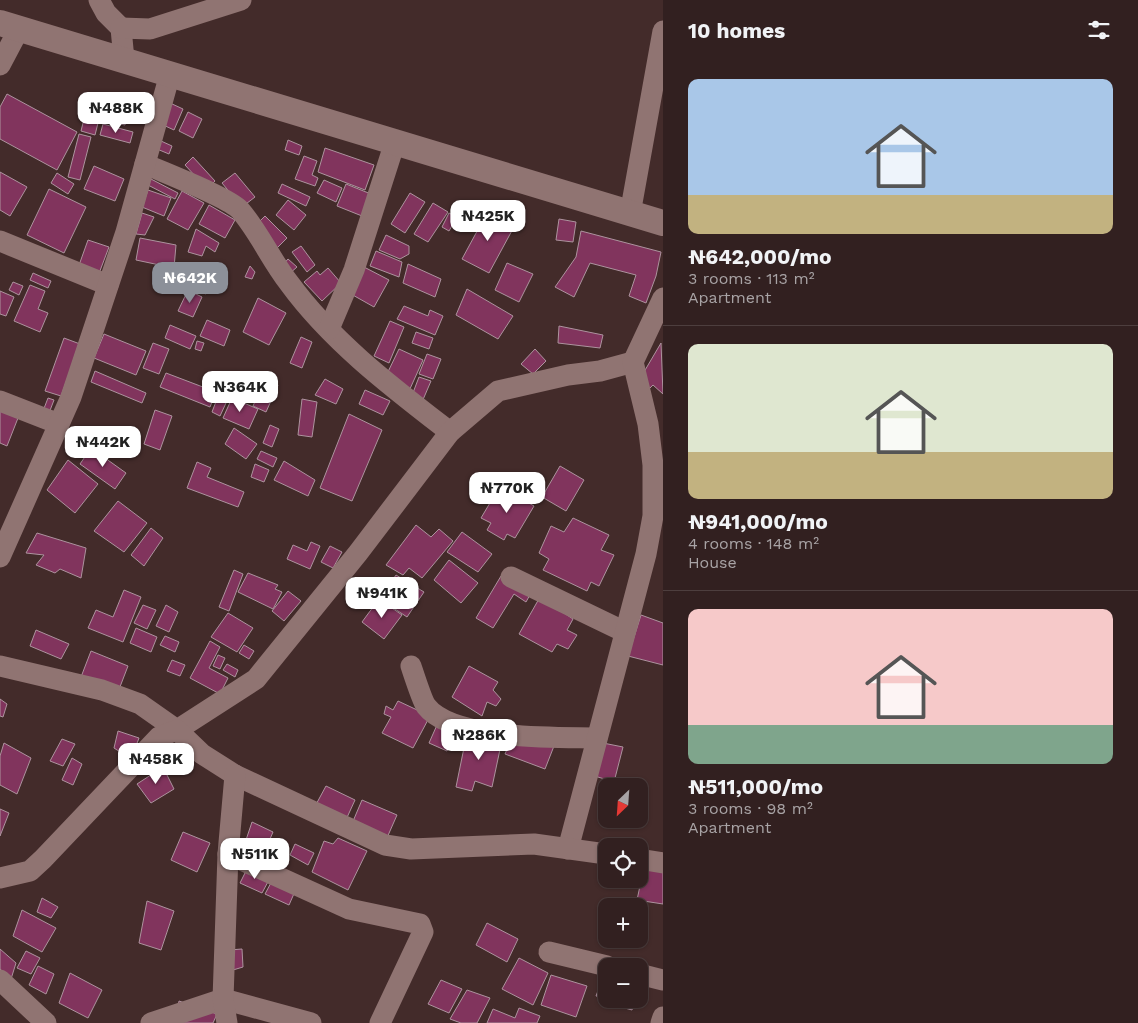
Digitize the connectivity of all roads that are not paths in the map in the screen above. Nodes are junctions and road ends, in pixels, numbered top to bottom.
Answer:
1 (99, 0) edge
2 (241, 0) edge
3 (9, 26) edge
4 (121, 28) junction
5 (663, 31) edge
6 (124, 60) junction
7 (0, 65) edge
8 (170, 74) junction
9 (395, 142) junction
10 (145, 164) junction
11 (630, 214) junction
12 (663, 223) edge
13 (0, 241) edge
14 (108, 285) junction
15 (663, 298) edge
16 (329, 329) junction
17 (632, 362) junction
18 (0, 401) edge
19 (59, 424) junction
20 (450, 432) junction
21 (658, 466) edge
22 (0, 557) edge
23 (512, 577) dead end
24 (625, 632) junction
25 (0, 666) edge
26 (411, 666) dead end
27 (177, 730) junction
28 (597, 738) junction
29 (235, 775) junction
30 (568, 848) junction
31 (598, 853) edge
32 (228, 854) junction
33 (648, 861) edge
34 (663, 863) edge
35 (0, 878) edge
36 (549, 952) dead end
37 (598, 964) edge
38 (648, 976) edge
39 (0, 980) edge
40 (663, 980) edge
41 (223, 999) junction
42 (663, 1017) edge
43 (46, 1023) edge
44 (151, 1023) edge
45 (227, 1023) edge
46 (311, 1023) edge
47 (380, 1023) edge
48 (661, 1023) edge

1 - 4 street
2 - 4 street
3 - 6 street
3 - 7 street
4 - 6 street
5 - 11 street
6 - 8 street
8 - 9 street
8 - 10 street
9 - 11 street
9 - 16 street
10 - 14 street
10 - 16 street
11 - 12 street
13 - 14 street
14 - 19 street
15 - 17 street
16 - 20 street
17 - 20 street
17 - 21 street
18 - 19 street
19 - 22 street
20 - 27 street
21 - 24 street
23 - 24 street
24 - 28 street
25 - 27 street
26 - 28 street
27 - 29 street
27 - 35 street
28 - 30 street
29 - 30 street
29 - 32 street
30 - 31 street
32 - 41 street
32 - 47 street
33 - 34 street
36 - 37 street
38 - 40 street
39 - 43 street
41 - 44 street
41 - 45 street
41 - 46 street
42 - 48 street

